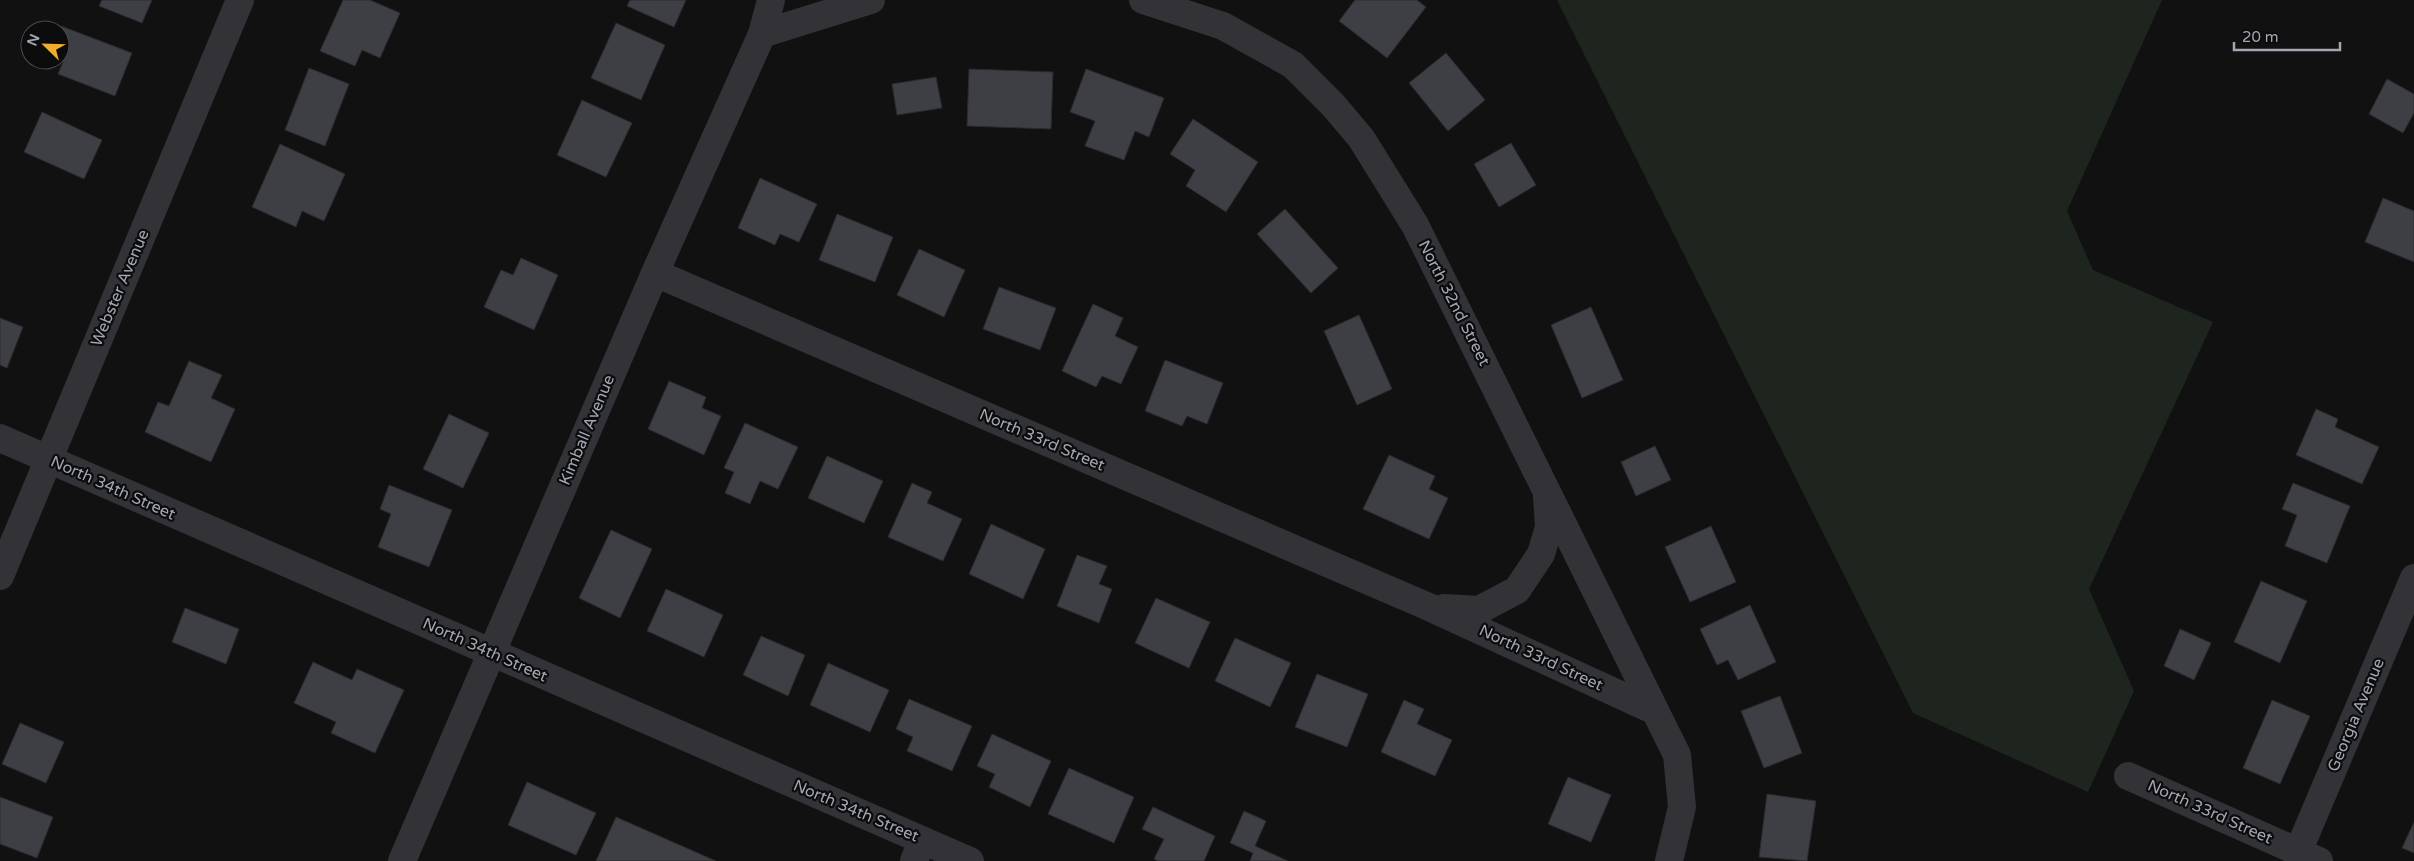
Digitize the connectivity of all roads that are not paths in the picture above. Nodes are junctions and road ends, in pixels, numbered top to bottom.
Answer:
1 (240, 0) edge
2 (772, 0) edge
3 (870, 0) edge
4 (1143, 0) edge
5 (762, 34) junction
6 (655, 273) junction
7 (0, 438) edge
8 (48, 460) junction
9 (1547, 488) junction
10 (0, 576) edge
11 (2414, 578) edge
12 (1429, 607) junction
13 (491, 653) junction
14 (1653, 710) junction
15 (2128, 776) dead end
16 (918, 850) edge
17 (2308, 856) edge
18 (402, 861) edge
19 (970, 861) edge
20 (1669, 861) edge

1 - 8 street, Webster Avenue
2 - 5 street, Kimball Avenue
3 - 5 street
4 - 9 street, North 32nd Street
5 - 6 street, Kimball Avenue
6 - 12 street, North 33rd Street
6 - 13 street, Kimball Avenue
7 - 8 street, North 34th Street
8 - 10 street, Webster Avenue
8 - 13 street, North 34th Street
9 - 12 street, North 33rd Street
9 - 14 street, North 32nd Street
11 - 17 street, Georgia Avenue
12 - 14 street, North 33rd Street
13 - 16 street, North 34th Street
13 - 18 street, Kimball Avenue
14 - 20 street, North 32nd Street
15 - 17 street, North 33rd Street
16 - 19 street, North 34th Street

